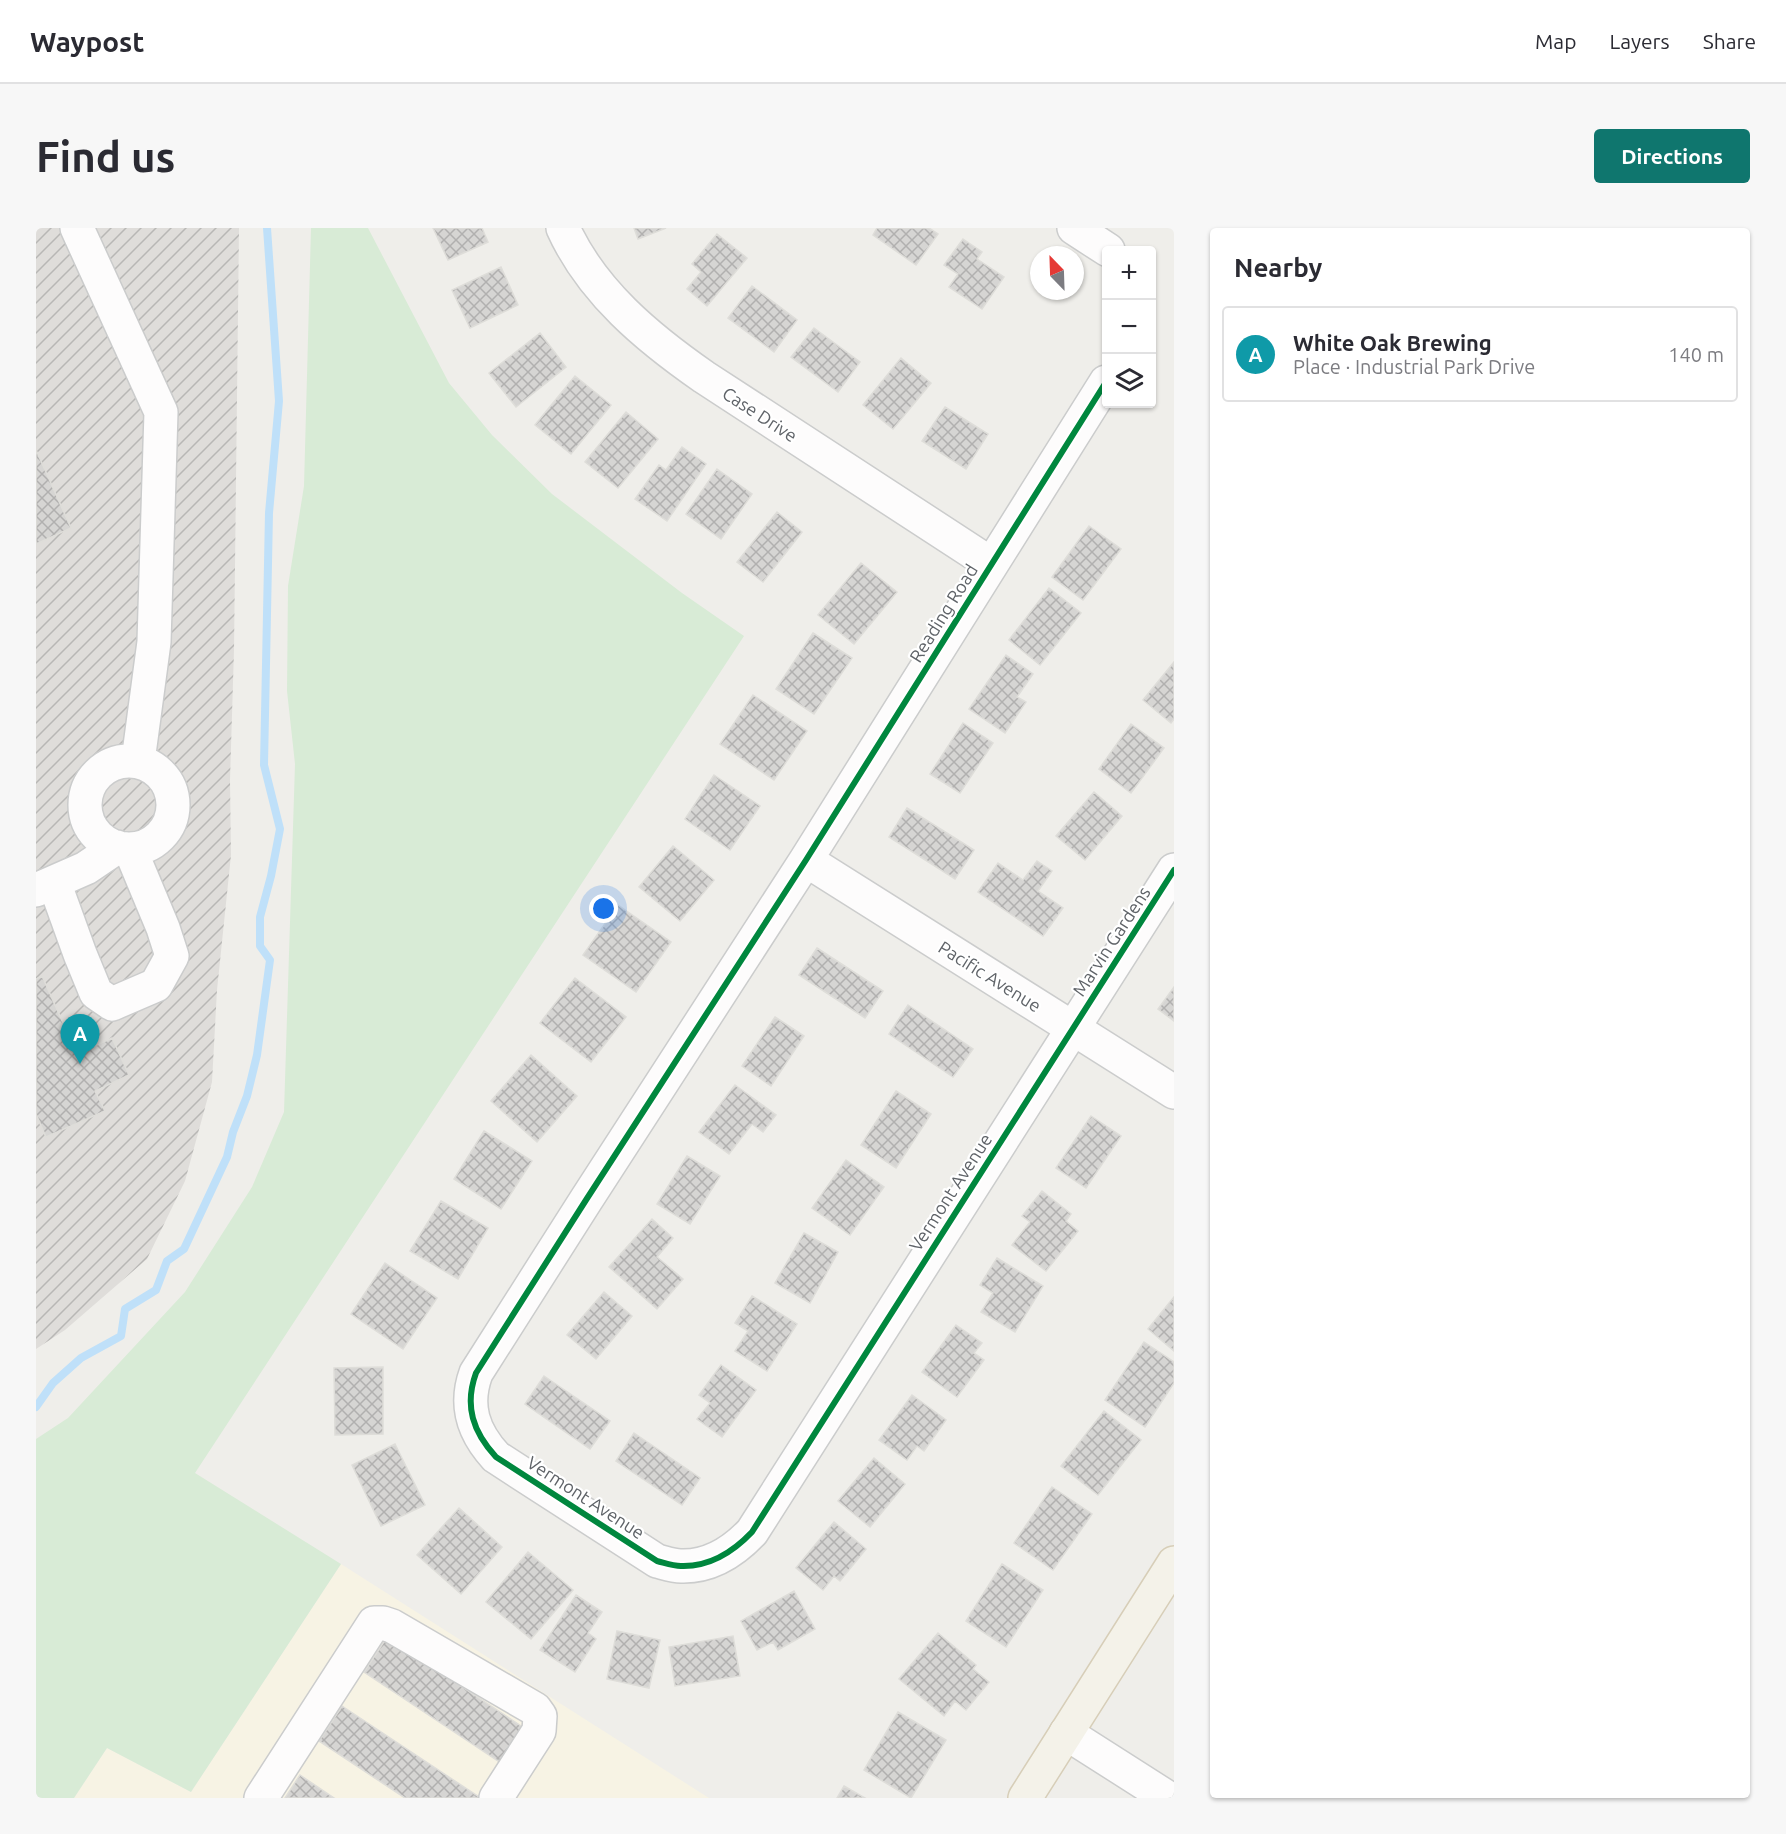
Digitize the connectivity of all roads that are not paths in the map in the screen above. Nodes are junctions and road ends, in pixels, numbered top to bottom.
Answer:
1 (77, 228) edge
2 (562, 228) edge
3 (1074, 228) edge
4 (1102, 246) edge
5 (1102, 389) edge
6 (991, 564) junction
7 (138, 761) junction
8 (124, 848) junction
9 (806, 860) junction
10 (1174, 870) edge
11 (45, 886) edge
12 (1073, 1028) junction
13 (1174, 1092) edge
14 (1174, 1563) edge
15 (1066, 1733) junction
16 (261, 1798) edge
17 (496, 1798) edge
18 (1024, 1798) edge
19 (1168, 1798) edge

1 - 7 street
2 - 6 street, Case Drive
3 - 4 street
5 - 6 street, Reading Road
6 - 9 street, Reading Road
7 - 8 street
7 - 8 street
8 - 11 street
8 - 11 street
9 - 12 street, Pacific Avenue
9 - 12 street, Vermont Avenue
10 - 12 street, Marvin Gardens
12 - 13 street, Pacific Avenue
14 - 15 main road
15 - 18 main road
15 - 19 street
16 - 17 street

